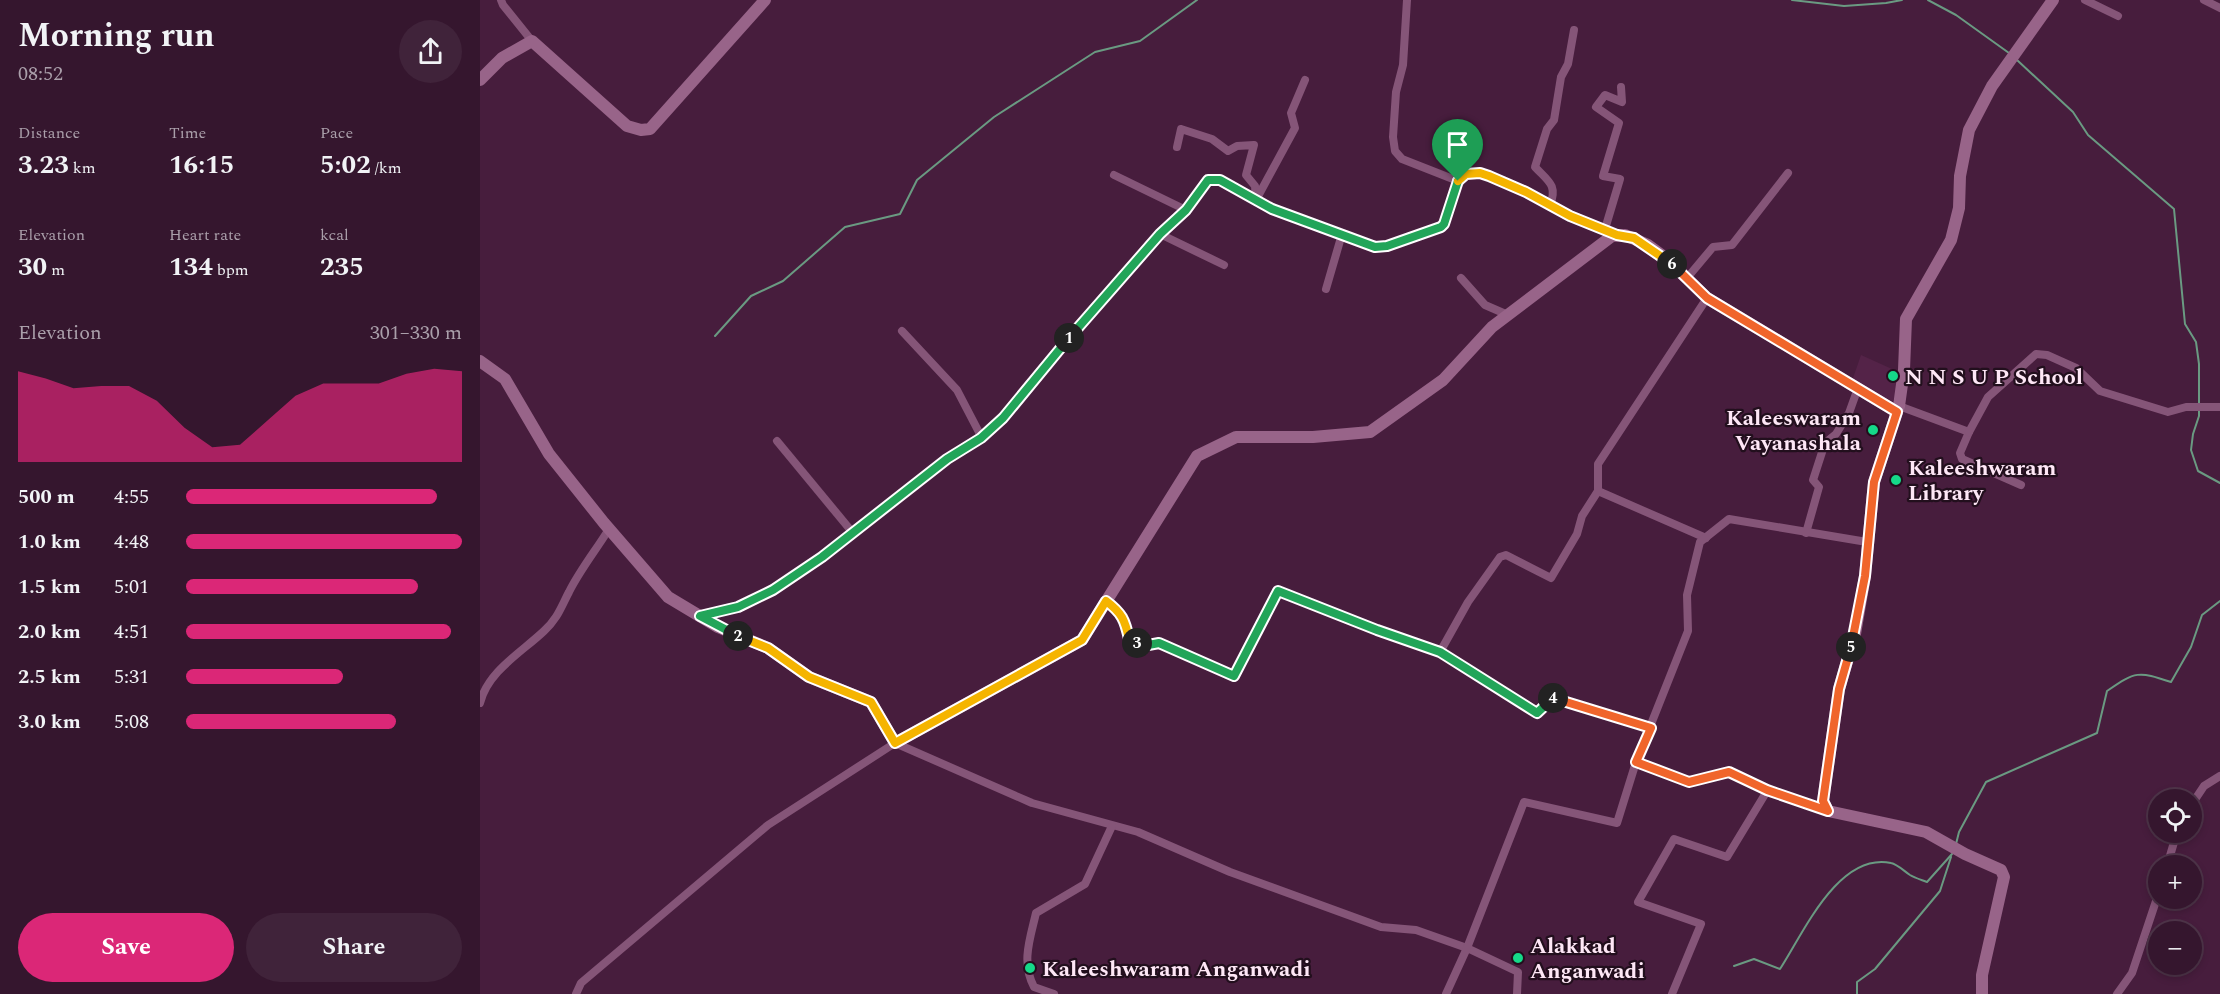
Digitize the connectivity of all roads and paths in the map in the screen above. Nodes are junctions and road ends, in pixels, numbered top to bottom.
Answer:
1 (501, 0) edge
2 (765, 0) edge
3 (1407, 0) edge
4 (2053, 0) edge
5 (2085, 0) edge
6 (2204, 0) edge
7 (2220, 8) edge
8 (2118, 16) dead end
9 (1574, 30) dead end
10 (532, 41) junction
11 (480, 80) edge
12 (1305, 80) dead end
13 (1621, 87) dead end
14 (1177, 147) dead end
15 (1788, 174) dead end
16 (1114, 175) dead end
17 (1458, 181) junction
18 (1256, 201) junction
19 (1550, 205) junction
20 (1186, 210) junction
21 (1605, 229) junction
22 (1160, 234) junction
23 (1342, 234) junction
24 (1617, 235) junction
25 (1224, 265) dead end
26 (1461, 278) dead end
27 (1687, 278) junction
28 (1326, 289) dead end
29 (1707, 298) junction
30 (1508, 315) junction
31 (902, 331) dead end
32 (480, 361) edge
33 (1858, 388) junction
34 (2220, 407) edge
35 (1898, 409) junction
36 (1969, 432) junction
37 (981, 438) junction
38 (777, 441) dead end
39 (2021, 485) dead end
40 (1598, 491) junction
41 (609, 529) junction
42 (1806, 532) junction
43 (853, 533) junction
44 (1706, 537) junction
45 (1867, 542) junction
46 (1106, 601) junction
47 (700, 616) junction
48 (1440, 652) junction
49 (480, 703) edge
50 (1651, 728) junction
51 (895, 743) junction
52 (1636, 762) junction
53 (2220, 776) edge
54 (2202, 789) edge
55 (1767, 790) junction
56 (1828, 811) junction
57 (1112, 826) junction
58 (2153, 909) edge
59 (1467, 948) junction
60 (576, 994) edge
61 (1054, 994) edge
62 (1446, 994) edge
63 (1517, 994) edge
64 (1672, 994) edge
65 (1982, 994) edge
66 (2117, 994) edge

1 - 10 street
2 - 10 street
3 - 17 street
4 - 35 street
5 - 8 street
6 - 7 street
9 - 19 street
10 - 11 street
12 - 18 street
13 - 21 street
14 - 18 street
15 - 27 street
16 - 20 street
17 - 19 street
17 - 23 street
18 - 20 street
18 - 23 street
19 - 21 street
20 - 22 street
21 - 24 street
22 - 25 street
22 - 37 street
23 - 28 street
24 - 27 street
24 - 30 street
26 - 30 street
27 - 29 street
29 - 33 street
29 - 40 street
30 - 46 street
31 - 37 street
32 - 41 street
33 - 35 street
33 - 42 street
34 - 36 street
35 - 36 street
35 - 45 street
36 - 39 street
37 - 43 street
38 - 43 street
40 - 44 street
40 - 48 street
41 - 47 street
41 - 49 street
42 - 44 street
42 - 45 street
43 - 47 street
44 - 50 street
45 - 56 street
46 - 48 street
46 - 51 street
47 - 51 street
48 - 50 street
50 - 52 street
51 - 57 street
51 - 60 street
52 - 55 street
52 - 59 street
53 - 54 street
55 - 56 street
55 - 64 street
56 - 65 street
57 - 59 street
57 - 61 street
58 - 66 street
59 - 62 street
59 - 63 street

